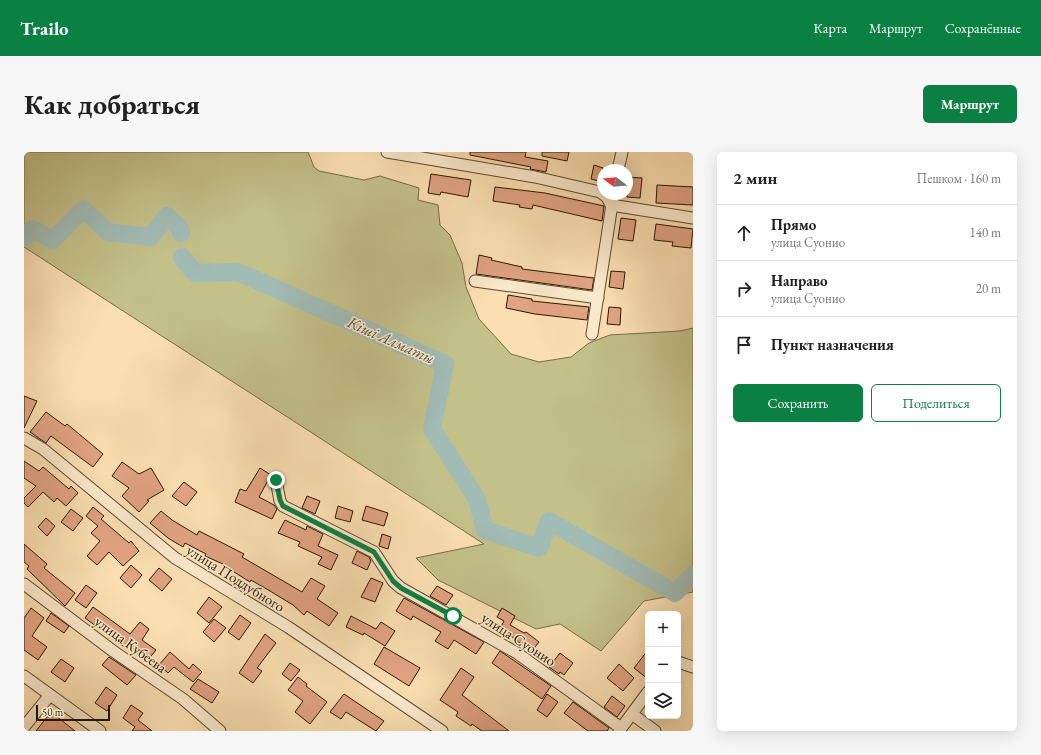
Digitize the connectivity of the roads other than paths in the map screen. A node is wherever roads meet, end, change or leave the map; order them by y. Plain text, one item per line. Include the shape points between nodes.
1 (387, 152) edge
2 (622, 152) edge
3 (619, 164) edge
4 (612, 200) edge
5 (611, 206) junction
6 (693, 218) edge
7 (475, 281) dead end
8 (598, 298) junction
9 (592, 334) dead end
10 (24, 438) edge
11 (276, 480) dead end
12 (24, 584) edge
13 (681, 663) edge
14 (693, 666) edge
15 (24, 676) edge
16 (50, 695) junction
17 (645, 696) edge
18 (632, 714) junction
19 (24, 727) edge
20 (620, 729) edge
21 (100, 731) edge
22 (220, 731) edge
23 (442, 731) edge
24 (655, 731) edge

1 - 5 street via 536,177 600,192 607,197
2 - 3 street
4 - 5 street
5 - 6 street
5 - 8 street
7 - 8 street
8 - 9 street
10 - 23 street, улица Поддубного via 43,449 175,558 288,627
11 - 20 street, улица Суонио via 283,506 374,552 393,581 401,588 517,653
12 - 22 street, улица Кубеева via 113,651 183,699
13 - 14 street
15 - 16 street
16 - 19 street
16 - 21 street
17 - 18 street
18 - 20 street
18 - 24 street

